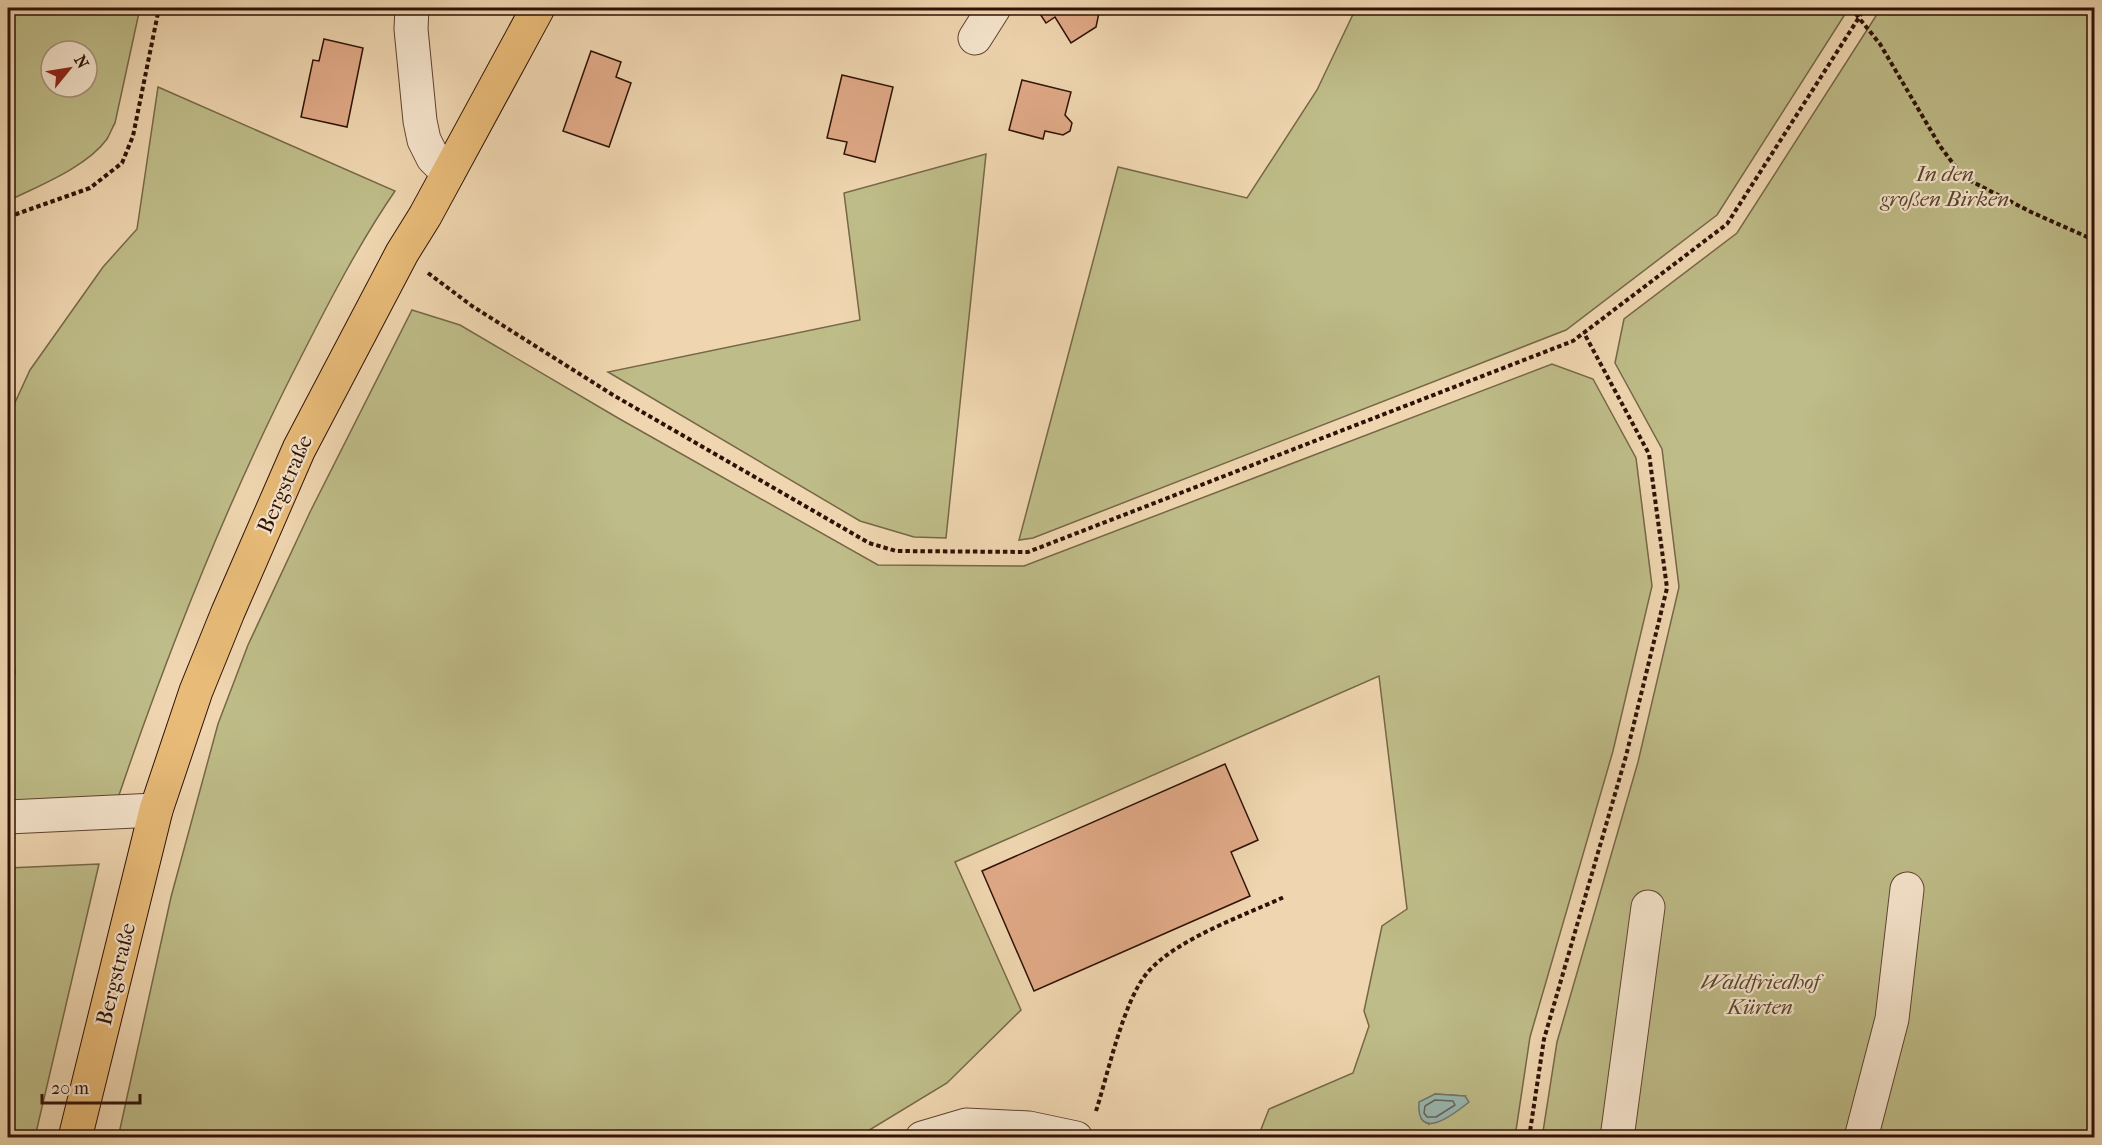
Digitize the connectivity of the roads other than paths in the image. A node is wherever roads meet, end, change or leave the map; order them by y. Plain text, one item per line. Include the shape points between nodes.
1 (412, 8) edge
2 (538, 8) edge
3 (994, 8) edge
4 (975, 38) dead end
5 (448, 173) junction
6 (156, 810) junction
7 (8, 817) edge
8 (1907, 890) dead end
9 (1648, 907) dead end
10 (1086, 1126) edge
11 (75, 1137) edge
12 (922, 1137) edge
13 (1617, 1137) edge
14 (1861, 1137) edge

1 - 5 street via 424,140 433,158
2 - 5 main road, Bergstraße
3 - 4 street
5 - 6 main road, Bergstraße via 299,449 196,691
6 - 7 street
6 - 11 main road, Bergstraße
8 - 14 street via 1892,1019
9 - 13 street
10 - 12 street via 966,1125

